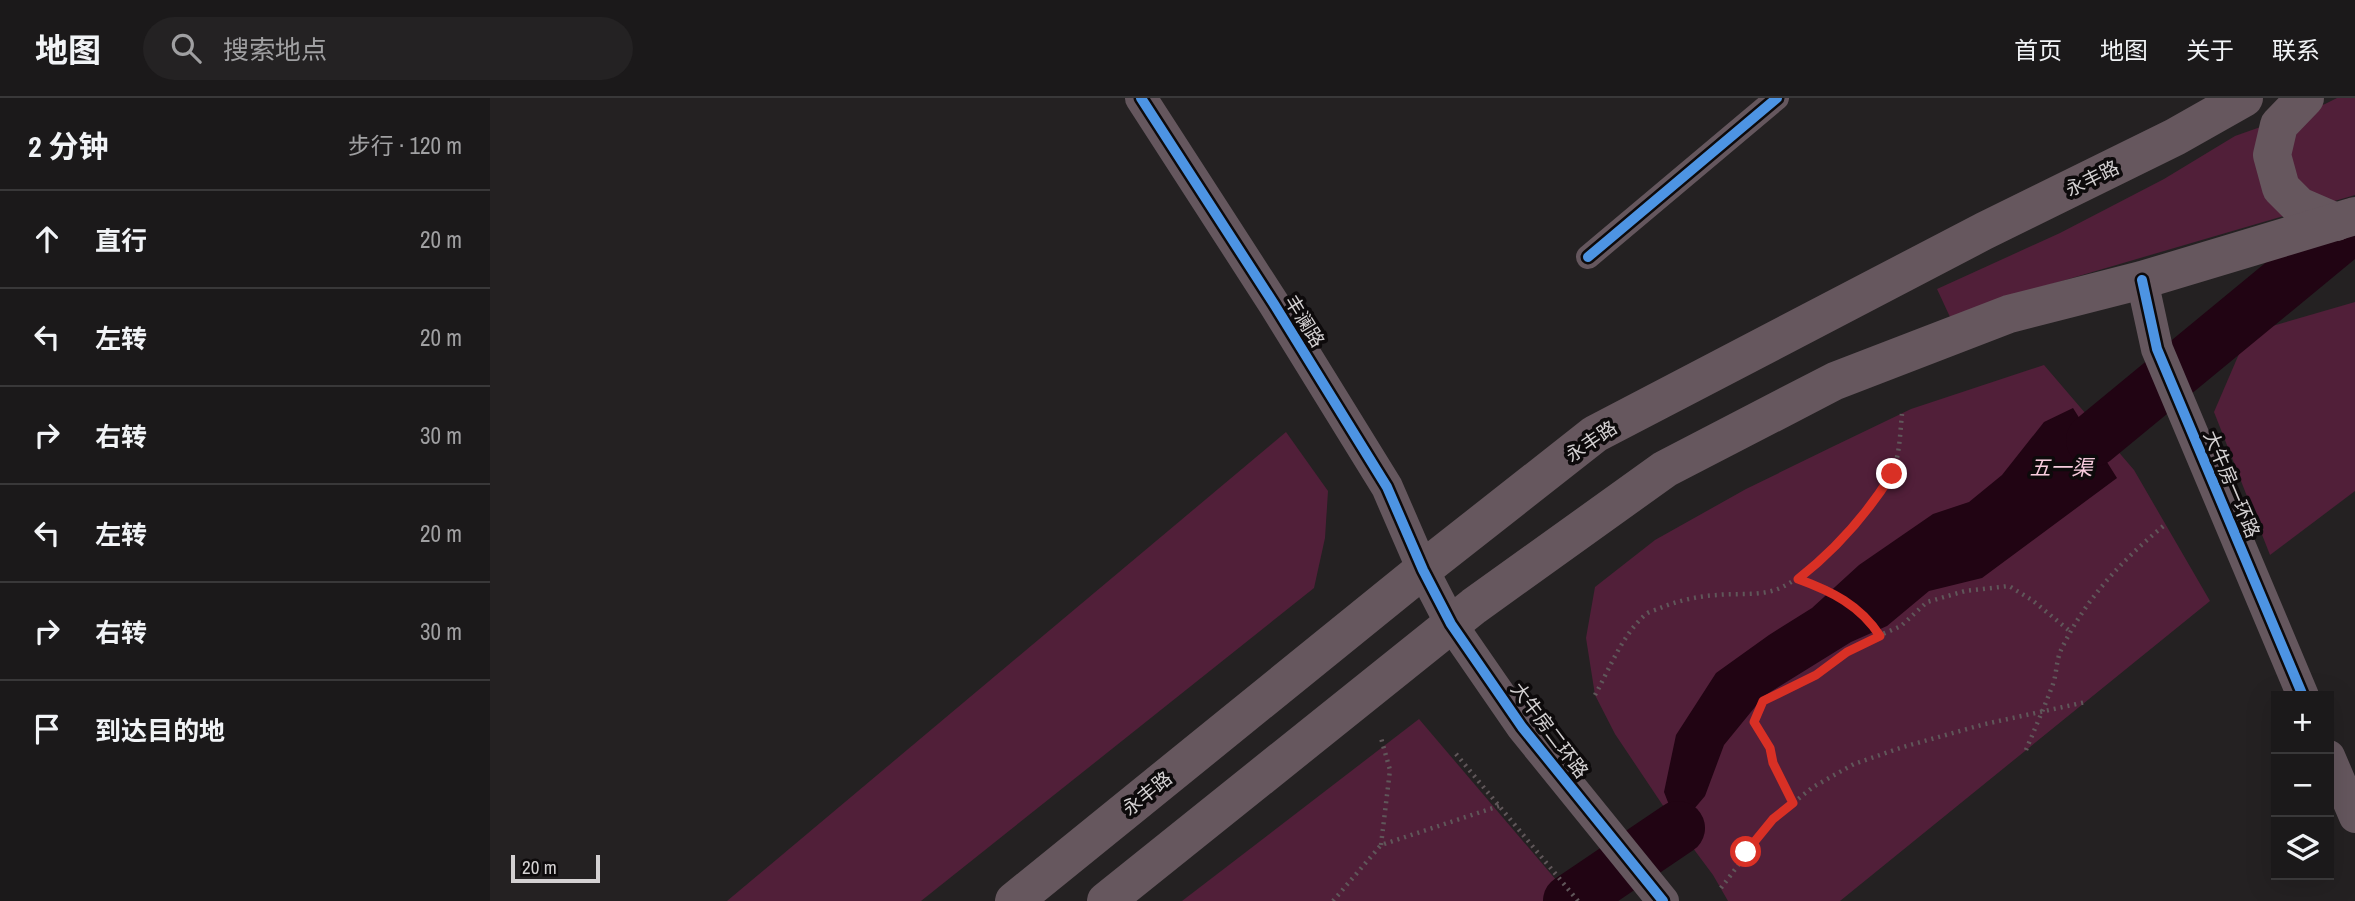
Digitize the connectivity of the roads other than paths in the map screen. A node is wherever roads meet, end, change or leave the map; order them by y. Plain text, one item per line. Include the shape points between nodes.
1 (1141, 98) edge
2 (1777, 98) edge
3 (2244, 98) edge
4 (2305, 98) edge
5 (2345, 219) edge
6 (1588, 257) dead end
7 (2142, 280) junction
8 (1423, 570) junction
9 (1451, 624) junction
10 (2301, 691) edge
11 (2334, 768) edge
12 (2355, 817) edge
13 (1014, 901) edge
14 (1106, 901) edge
15 (1663, 901) edge

1 - 8 street, 丰澜路 via 1387,486
2 - 6 street
3 - 8 main road, 永丰路 via 1595,435
4 - 5 main road via 2279,125 2272,155 2281,188 2299,206
5 - 7 main road
7 - 9 main road via 2009,314 1835,382 1665,469
7 - 10 street, 大牛房一环路 via 2157,349
8 - 9 street, 大牛房二环路
8 - 13 main road, 永丰路
9 - 14 main road
9 - 15 street, 大牛房二环路 via 1522,727
11 - 12 street

